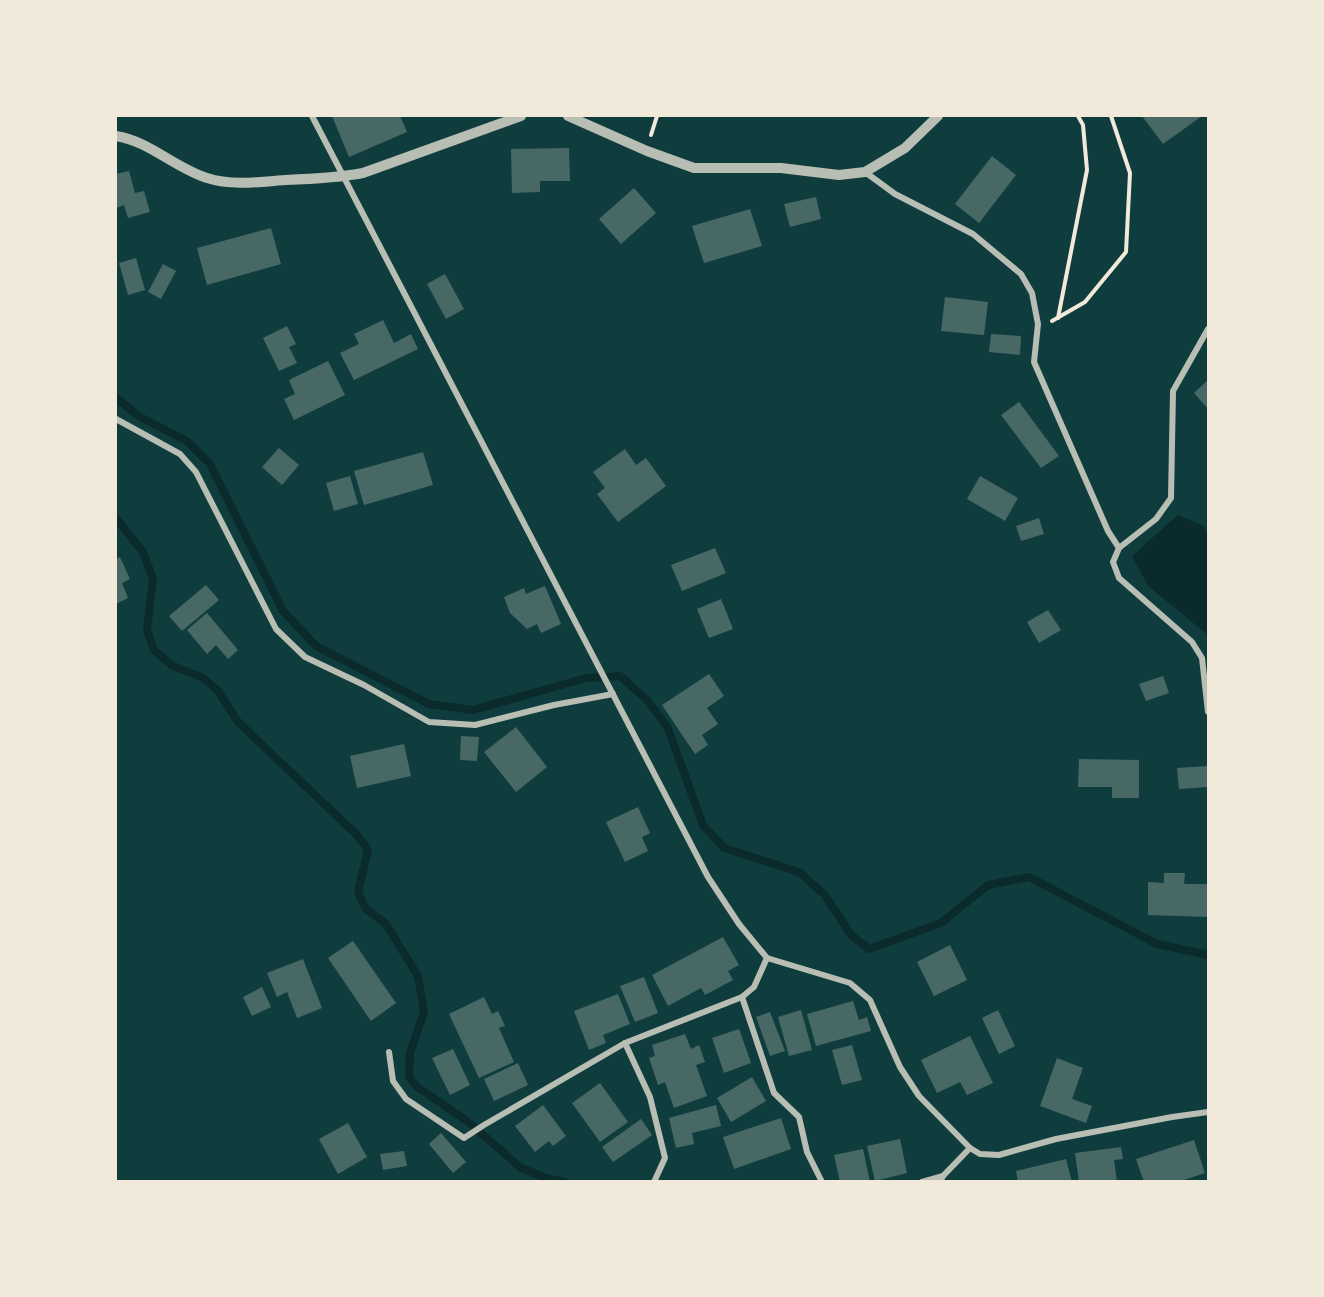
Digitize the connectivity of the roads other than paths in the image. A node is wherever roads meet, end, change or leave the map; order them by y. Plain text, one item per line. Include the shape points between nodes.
1 (312, 116) edge
2 (521, 116) edge
3 (568, 116) edge
4 (938, 116) edge
5 (116, 136) edge
6 (865, 172) junction
7 (343, 177) junction
8 (1209, 329) edge
9 (116, 419) edge
10 (1119, 548) junction
11 (613, 694) junction
12 (1209, 712) edge
13 (767, 958) junction
14 (742, 997) junction
15 (625, 1043) junction
16 (389, 1052) dead end
17 (1209, 1112) edge
18 (970, 1148) junction
19 (942, 1179) edge
20 (654, 1182) edge
21 (822, 1182) edge
22 (922, 1182) edge

1 - 7 street
2 - 7 street
3 - 6 street via 694,168 781,168 838,175
4 - 6 street via 905,148
5 - 7 street via 146,146 208,178 239,183
6 - 10 street via 895,194 973,234 1021,274 1032,293 1038,324 1034,362
7 - 11 street
8 - 10 street via 1173,391 1172,498 1156,519
9 - 11 street via 180,454 196,472 276,629 305,657 429,722 475,725
10 - 12 street via 1113,562 1119,578 1192,642 1202,658
11 - 13 street via 708,877
13 - 14 street via 754,987
13 - 18 street via 850,983 870,1000 900,1067 919,1096
14 - 15 street
14 - 21 street via 774,1093 799,1117 807,1152
15 - 16 street via 464,1138 406,1099 393,1081
15 - 20 street via 650,1097 665,1158
17 - 18 street via 1056,1139 999,1155 980,1154
18 - 19 street
19 - 22 street

